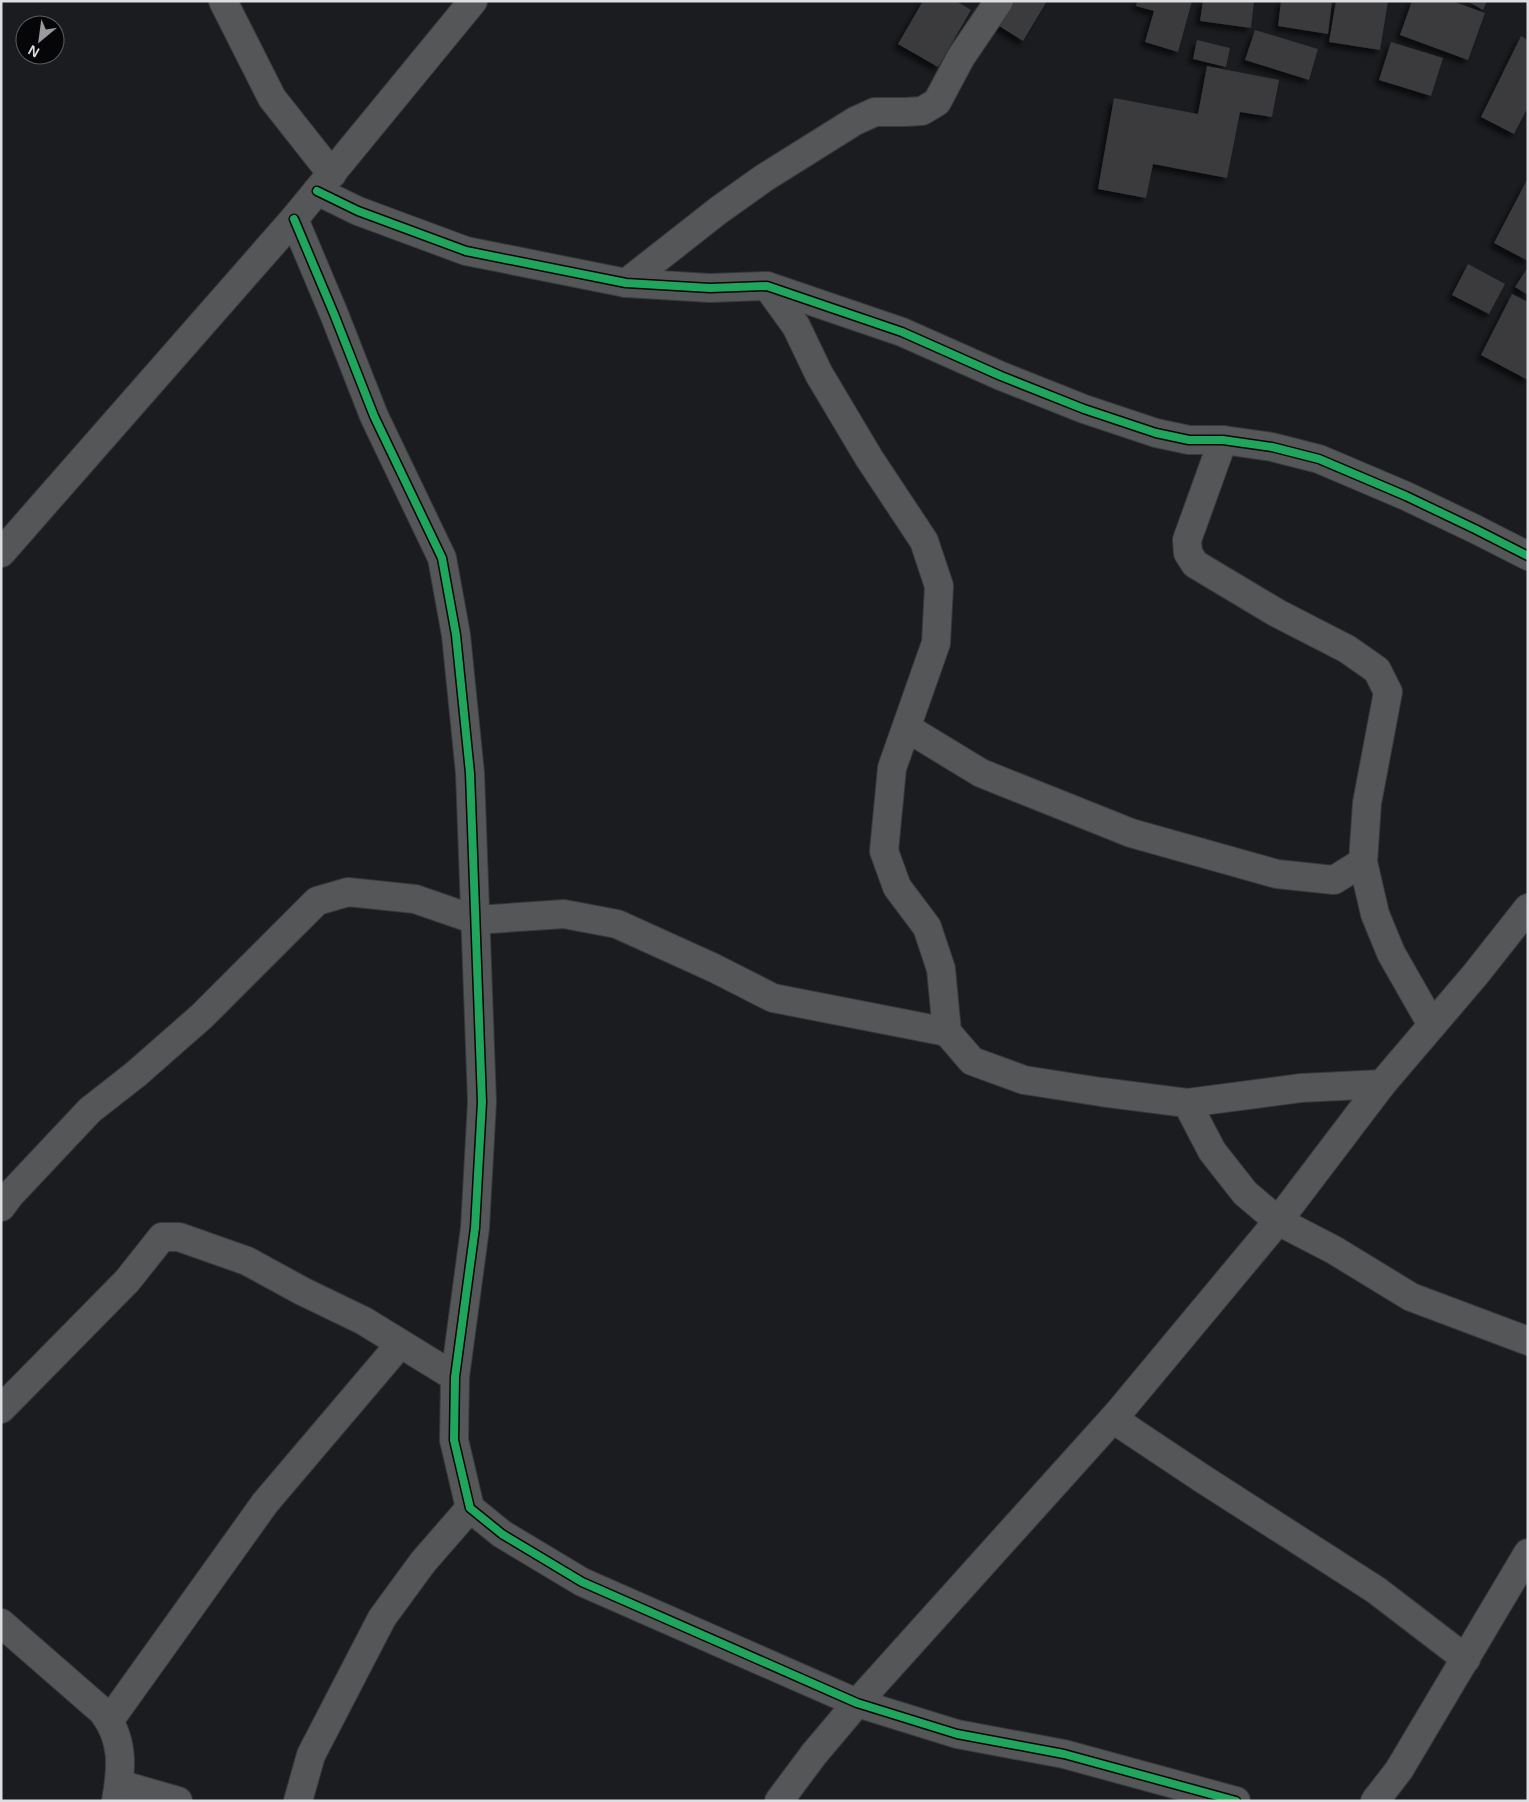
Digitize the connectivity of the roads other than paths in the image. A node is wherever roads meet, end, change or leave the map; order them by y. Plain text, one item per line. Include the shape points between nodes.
1 (223, 1) edge
2 (474, 1) edge
3 (999, 1) edge
4 (324, 183) junction
5 (294, 219) junction
6 (626, 283) junction
7 (767, 286) junction
8 (1223, 440) junction
9 (1, 553) edge
10 (1528, 556) edge
11 (907, 728) junction
12 (1363, 862) junction
13 (1528, 908) edge
14 (476, 920) junction
15 (1432, 1025) junction
16 (947, 1032) junction
17 (1382, 1084) junction
18 (1187, 1103) junction
19 (1, 1207) edge
20 (1278, 1221) junction
21 (1528, 1341) edge
22 (400, 1344) junction
23 (455, 1377) junction
24 (1, 1409) edge
25 (1113, 1419) junction
26 (470, 1508) junction
27 (1528, 1552) edge
28 (1, 1624) edge
29 (1466, 1659) junction
30 (857, 1703) junction
31 (109, 1721) junction
32 (118, 1792) edge
33 (178, 1801) edge
34 (298, 1801) edge
35 (779, 1801) edge
36 (1236, 1801) edge
37 (1375, 1801) edge

1 - 4 street via 272,98
2 - 4 street
3 - 6 street via 961,57 937,102 922,111 875,112 855,121 764,178
4 - 5 street
4 - 6 street via 358,211 466,250
5 - 9 street
5 - 14 street via 374,416 442,558 456,635 470,773
6 - 7 street via 710,288
7 - 8 street via 902,332 1084,409 1189,440
7 - 11 street via 796,326 869,458 924,541 939,586 936,643
8 - 10 street via 1272,447 1319,459 1424,504
8 - 12 street via 1186,540 1194,564 1277,613 1347,649 1377,670 1388,692 1367,803
11 - 12 street via 981,774 1131,833 1277,874 1334,880
11 - 16 street via 892,768 884,851 897,887 927,927 941,969
12 - 15 street via 1375,914 1391,953
13 - 15 street
14 - 16 street via 564,914 618,924 773,998
14 - 19 street via 416,899 348,892 317,901 202,1016 90,1110
14 - 23 street via 482,1102 475,1228
15 - 17 street
16 - 18 street via 972,1061 1024,1080
17 - 18 street via 1301,1088
17 - 20 street
18 - 20 street via 1212,1151 1245,1192
20 - 21 street via 1334,1250 1411,1297
20 - 25 street
22 - 23 street
22 - 24 street via 247,1261 179,1237 162,1237 128,1281
22 - 31 street via 265,1503
23 - 26 street via 454,1440
25 - 29 street via 1376,1590
25 - 30 street
26 - 30 street via 502,1534 582,1582
26 - 34 street via 423,1562 382,1618 311,1755
27 - 29 street
28 - 31 street via 103,1712
29 - 37 street via 1399,1770
30 - 35 street
30 - 36 street via 957,1734 1064,1754
31 - 32 street via 119,1745
32 - 33 street

